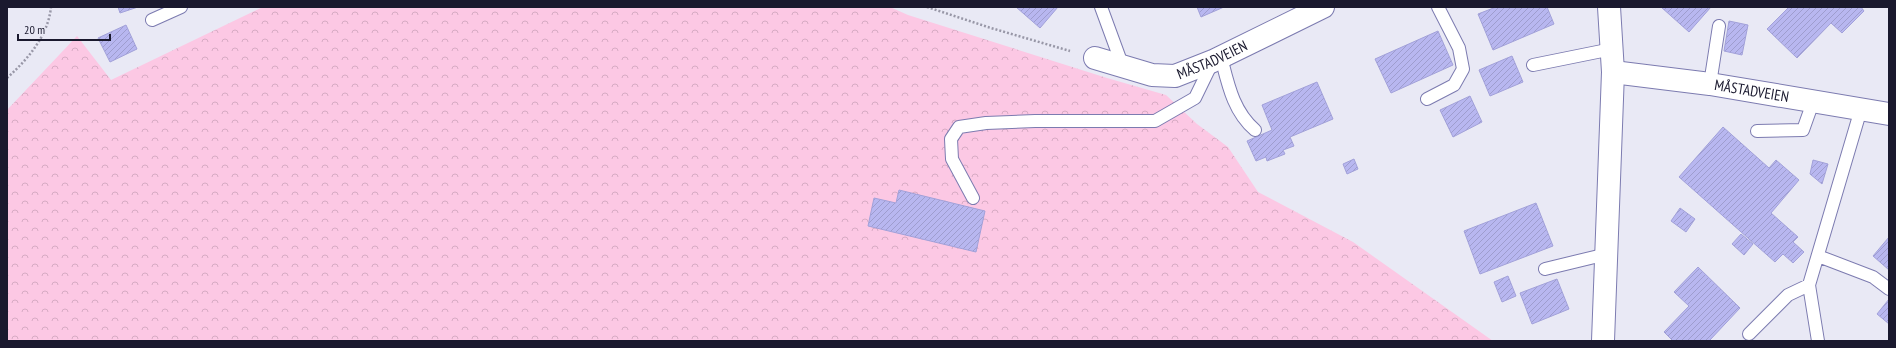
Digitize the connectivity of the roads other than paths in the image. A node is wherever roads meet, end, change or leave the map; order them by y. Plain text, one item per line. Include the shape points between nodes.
1 (181, 7) edge
2 (1101, 7) edge
3 (1323, 7) edge
4 (1438, 7) edge
5 (1609, 7) edge
6 (1297, 13) edge
7 (152, 20) dead end
8 (1719, 26) dead end
9 (1612, 49) junction
10 (1095, 58) road end
11 (1217, 59) junction
12 (1533, 65) dead end
13 (1123, 67) junction
14 (1613, 72) junction
15 (1710, 84) junction
16 (1427, 98) dead end
17 (1812, 102) junction
18 (1861, 109) junction
19 (1889, 114) edge
20 (1255, 130) dead end
21 (1757, 131) dead end
22 (972, 198) dead end
23 (1607, 254) junction
24 (1818, 256) junction
25 (1545, 269) dead end
26 (1809, 285) junction
27 (1889, 289) edge
28 (1749, 334) dead end
29 (1603, 341) edge
30 (1818, 341) edge

1 - 7 lane
2 - 13 lane
3 - 6 street, MÅSTADVEIEN
4 - 16 lane via 1459,48 1463,69 1454,85
5 - 9 street
6 - 11 street, MÅSTADVEIEN
8 - 15 lane
9 - 12 lane
9 - 14 street
10 - 13 street, MÅSTADVEIEN
11 - 13 street, MÅSTADVEIEN via 1175,76
11 - 20 lane via 1232,99
11 - 22 lane via 1195,98 1155,121 986,123 959,127 951,139 952,159
14 - 15 street, MÅSTADVEIEN
14 - 23 street
15 - 17 street, MÅSTADVEIEN
17 - 18 street, MÅSTADVEIEN
17 - 21 lane via 1803,130
18 - 19 street, MÅSTADVEIEN
18 - 24 lane
23 - 25 lane
23 - 29 street
24 - 26 lane
24 - 27 lane via 1873,277
26 - 28 lane via 1788,295
26 - 30 lane

